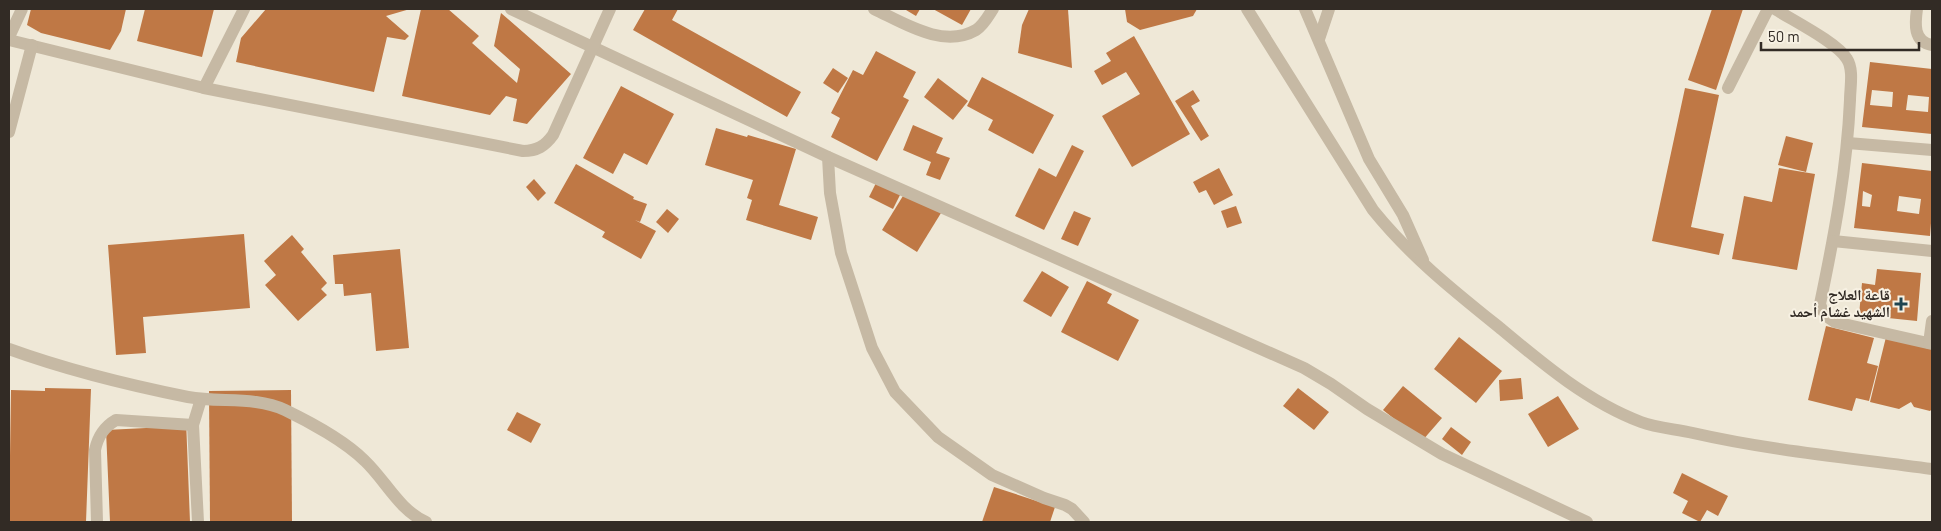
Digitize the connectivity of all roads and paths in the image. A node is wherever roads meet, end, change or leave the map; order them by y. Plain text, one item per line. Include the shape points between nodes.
1 (22, 9) edge
2 (244, 9) edge
3 (511, 9) edge
4 (610, 9) edge
5 (874, 9) edge
6 (993, 9) edge
7 (1247, 9) edge
8 (1305, 9) edge
9 (1329, 9) edge
10 (1768, 9) edge
11 (1775, 9) edge
12 (1917, 9) edge
13 (9, 38) edge
14 (1319, 39) junction
15 (32, 45) junction
16 (1932, 45) edge
17 (594, 46) junction
18 (204, 88) junction
19 (1728, 88) dead end
20 (9, 132) edge
21 (1848, 142) junction
22 (1932, 150) edge
23 (828, 157) junction
24 (1832, 241) junction
25 (1932, 252) edge
26 (1426, 267) junction
27 (1932, 321) edge
28 (1931, 344) edge
29 (9, 349) edge
30 (201, 398) junction
31 (193, 425) junction
32 (1932, 468) edge
33 (97, 522) edge
34 (198, 522) edge
35 (426, 522) edge
36 (1084, 522) edge
37 (1587, 522) edge

1 - 13 street
2 - 18 street
3 - 17 street
4 - 17 street
5 - 6 street via 926,33 959,37 978,29
7 - 26 street via 1373,210 1396,239
8 - 14 street
9 - 14 street
10 - 19 street
11 - 21 street via 1837,48 1847,59 1851,79
12 - 16 street via 1915,30 1922,41
13 - 15 street
14 - 26 street via 1369,159 1403,215
15 - 18 street
15 - 20 street
17 - 18 street via 553,135 548,143 532,151
17 - 23 street
21 - 22 street
21 - 24 street
23 - 36 street via 830,193 841,253 872,348 895,392 938,436 992,475 1065,505
23 - 37 street via 1304,368 1442,454
24 - 25 street
24 - 28 street via 1820,304 1829,318
26 - 32 street via 1535,357 1586,393 1643,422 1748,444
27 - 28 street
29 - 30 street via 131,384
30 - 31 street
30 - 35 street via 268,403 305,422 365,461 414,517
31 - 33 street via 116,420 107,426 95,450
31 - 34 street

